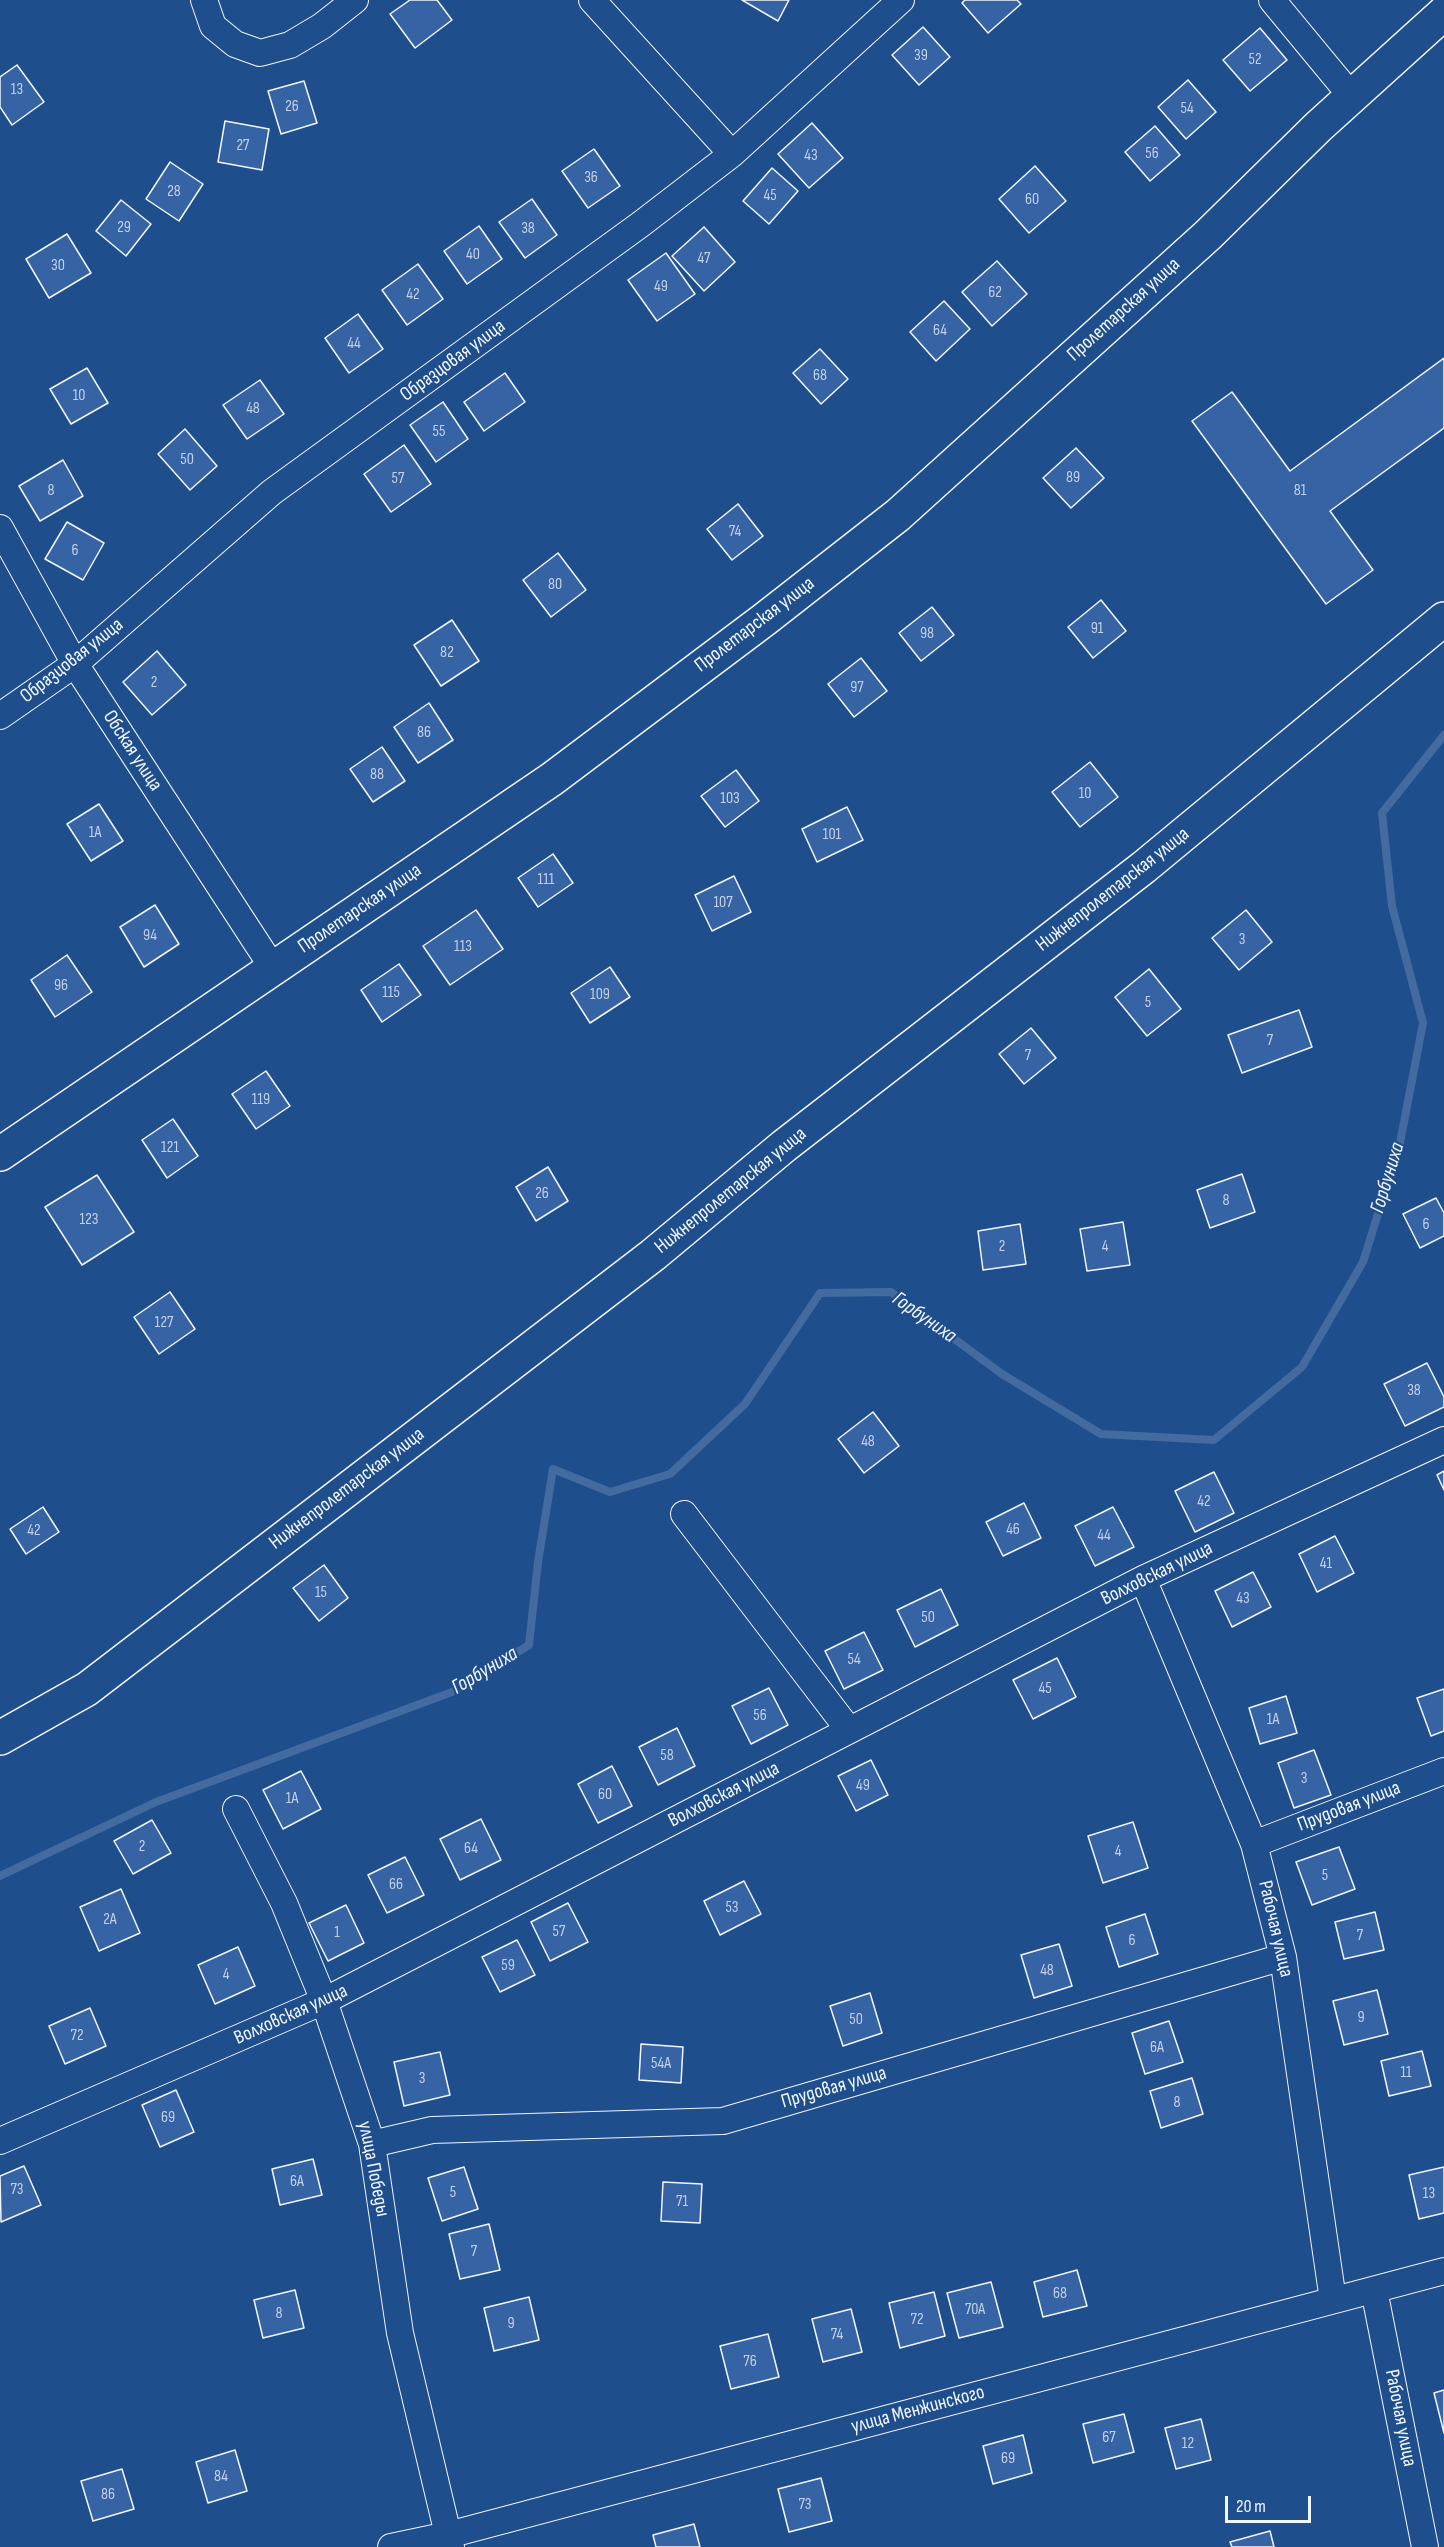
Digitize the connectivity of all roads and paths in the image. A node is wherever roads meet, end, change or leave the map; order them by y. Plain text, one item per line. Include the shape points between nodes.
1 (204, 0) edge
2 (355, 0) edge
3 (592, 0) edge
4 (901, 0) edge
5 (1272, 0) edge
6 (1444, 13) edge
7 (1353, 98) junction
8 (732, 154) junction
9 (0, 528) edge
10 (1444, 618) edge
11 (75, 664) junction
12 (0, 716) edge
13 (273, 968) junction
14 (0, 1154) edge
15 (1444, 1440) edge
16 (684, 1514) dead end
17 (1143, 1579) junction
18 (849, 1730) junction
19 (0, 1738) edge
20 (1444, 1771) edge
21 (236, 1809) dead end
22 (1254, 1844) junction
23 (1283, 1957) junction
24 (324, 2001) junction
25 (0, 2141) edge
26 (372, 2144) junction
27 (1444, 2271) edge
28 (1374, 2290) junction
29 (1333, 2300) junction
30 (450, 2541) edge
31 (391, 2547) edge
32 (1425, 2547) edge

1 - 2 street via 213,26 235,44 260,53 291,45
3 - 8 street
4 - 8 street, Образцовая улица
5 - 7 street
6 - 7 main road, Пролетарская улица
7 - 13 main road, Пролетарская улица via 1208,235 898,515 552,779
8 - 11 street, Образцовая улица via 272,492
9 - 11 street, Обская улица
10 - 19 main road, Нижнепролетарская улица via 1144,867 784,1146 653,1255 87,1689
11 - 12 street, Образцовая улица
11 - 13 street, Обская улица
13 - 14 main road, Пролетарская улица
15 - 17 street, Волховская улица
16 - 18 street
17 - 18 street, Волховская улица
17 - 22 street, Рабочая улица
18 - 24 street, Волховская улица
20 - 22 street, Прудовая улица
21 - 24 street, улица Победы via 284,1903
22 - 23 street, Рабочая улица
23 - 26 street, Прудовая улица via 723,2121 432,2130
23 - 29 street, Рабочая улица
24 - 25 street, Волховская улица
24 - 26 street, улица Победы
26 - 30 street, улица Победы via 400,2333
27 - 28 street, улица Менжинского
28 - 29 street, улица Менжинского
28 - 32 street, Рабочая улица
29 - 30 street, улица Менжинского
30 - 31 street, улица Менжинского

